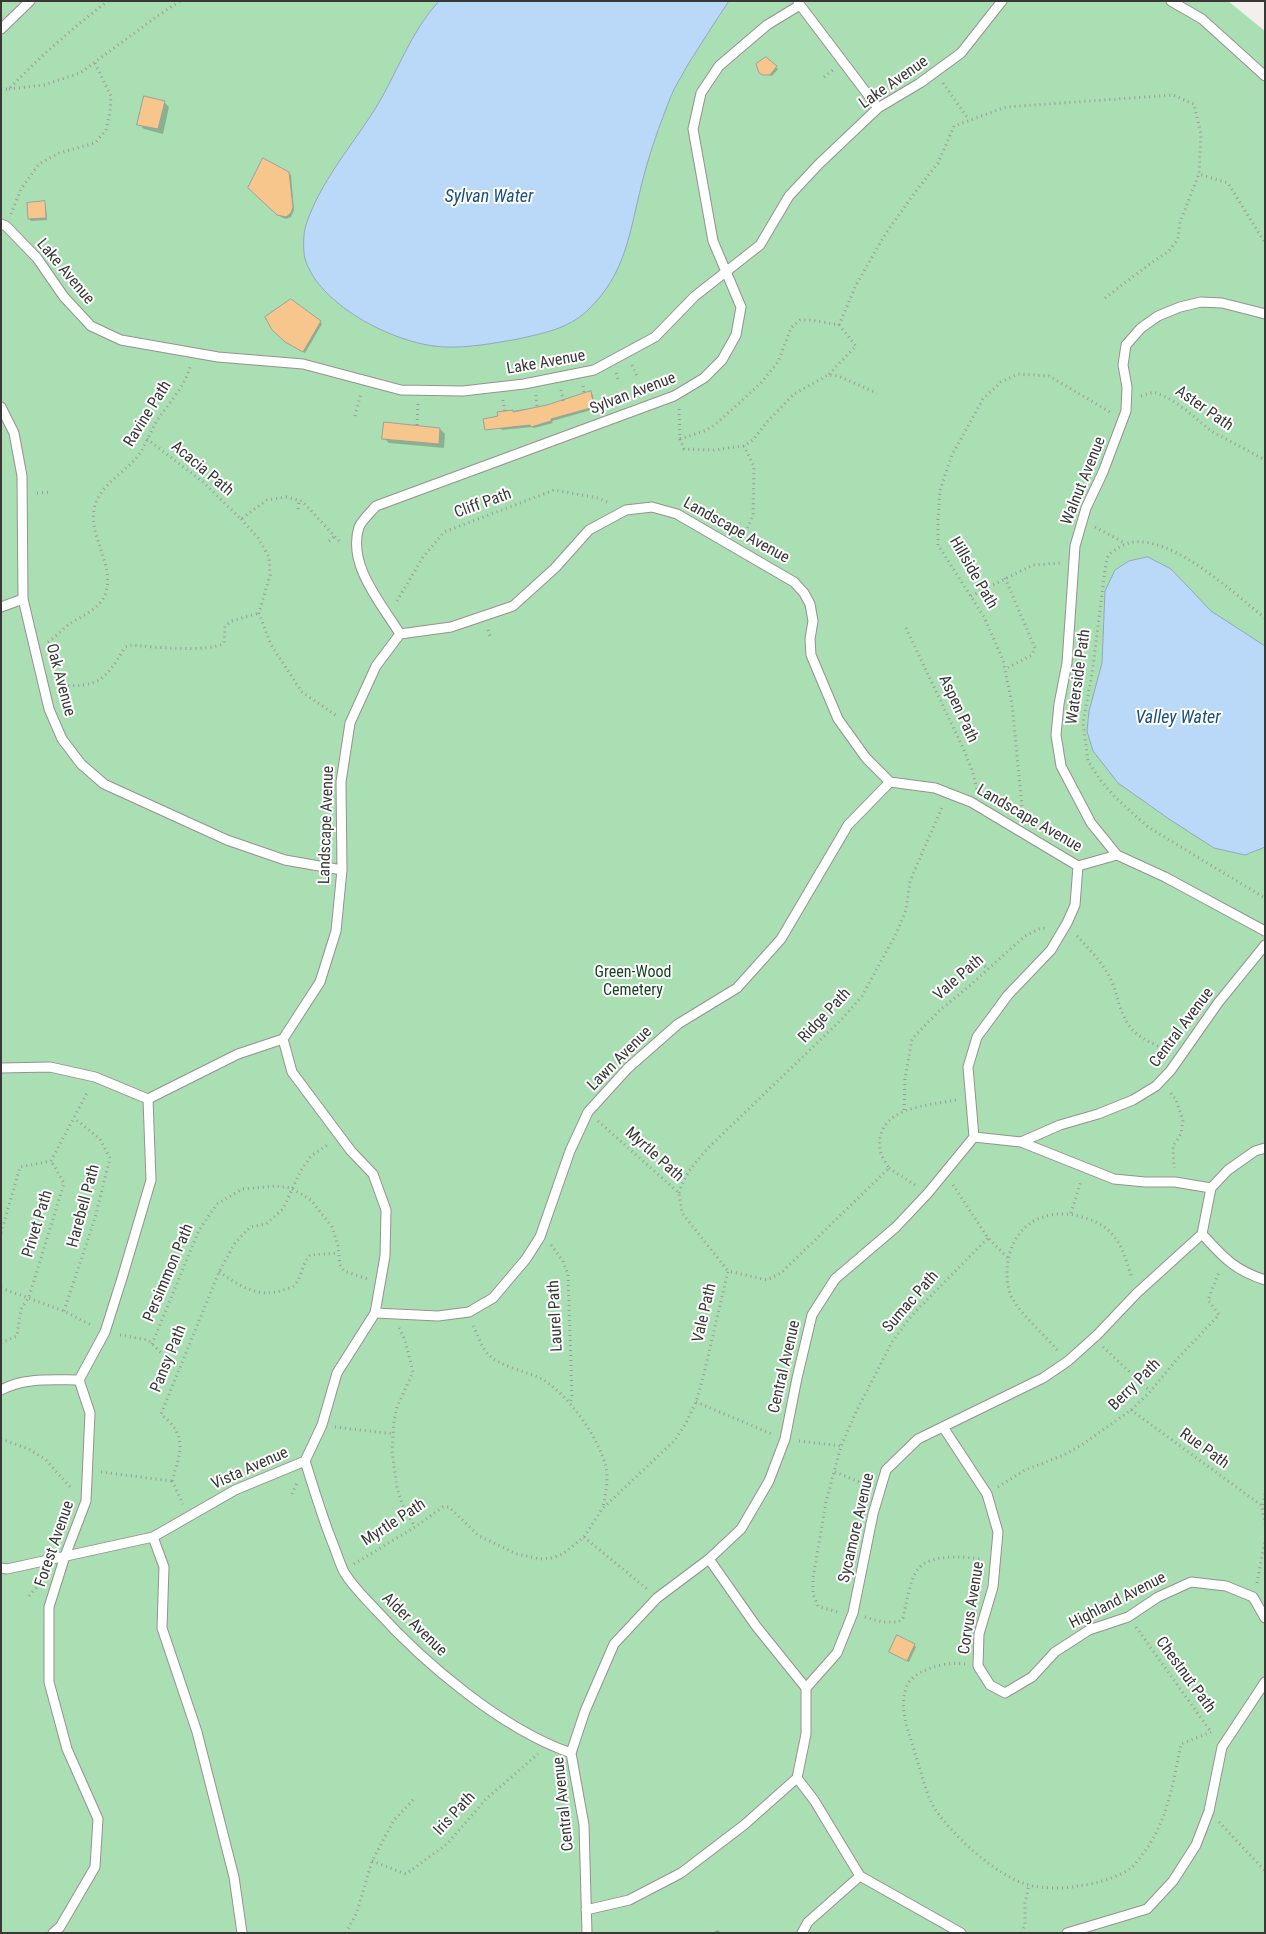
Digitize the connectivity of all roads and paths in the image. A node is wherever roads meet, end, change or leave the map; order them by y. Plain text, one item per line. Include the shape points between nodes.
1 (30, 1) edge
2 (108, 1) edge
3 (180, 1) edge
4 (1002, 1) edge
5 (1171, 1) edge
6 (799, 3) edge
7 (1, 29) edge
8 (95, 63) junction
9 (935, 72) junction
10 (1265, 76) edge
11 (1, 89) edge
12 (9, 89) junction
13 (878, 108) junction
14 (969, 120) junction
15 (1199, 174) junction
16 (3, 225) edge
17 (1265, 243) edge
18 (726, 272) junction
19 (1105, 298) dead end
20 (1265, 314) edge
21 (839, 325) junction
22 (194, 352) junction
23 (828, 375) junction
24 (364, 380) junction
25 (420, 390) junction
26 (877, 393) dead end
27 (679, 394) junction
28 (1126, 401) junction
29 (1, 407) edge
30 (355, 416) dead end
31 (1123, 420) junction
32 (417, 425) dead end
33 (147, 439) junction
34 (680, 439) junction
35 (744, 446) junction
36 (1265, 460) edge
37 (300, 500) junction
38 (298, 509) dead end
39 (626, 510) junction
40 (241, 519) junction
41 (1082, 521) junction
42 (335, 536) junction
43 (329, 541) dead end
44 (1125, 543) junction
45 (355, 548) junction
46 (738, 549) junction
47 (1073, 562) junction
48 (1005, 578) junction
49 (971, 596) junction
50 (23, 599) junction
51 (1, 607) edge
52 (259, 613) junction
53 (389, 615) junction
54 (1265, 618) edge
55 (906, 628) dead end
56 (400, 634) junction
57 (36, 650) junction
58 (1005, 669) junction
59 (44, 684) junction
60 (349, 725) junction
61 (890, 782) junction
62 (948, 793) junction
63 (976, 804) junction
64 (1024, 835) junction
65 (1117, 855) junction
66 (1078, 866) junction
67 (342, 870) junction
68 (1265, 898) edge
69 (1063, 931) junction
70 (1265, 931) edge
71 (1265, 945) edge
72 (981, 963) dead end
73 (988, 969) junction
74 (283, 1039) junction
75 (1179, 1059) junction
76 (1, 1068) edge
77 (95, 1076) junction
78 (1162, 1080) junction
79 (148, 1098) junction
80 (971, 1098) junction
81 (904, 1110) junction
82 (588, 1112) junction
83 (74, 1118) junction
84 (340, 1136) junction
85 (974, 1137) junction
86 (1021, 1142) junction
87 (1265, 1148) edge
88 (51, 1161) junction
89 (889, 1168) junction
90 (1085, 1168) junction
91 (944, 1172) junction
92 (1174, 1182) junction
93 (291, 1188) junction
94 (1211, 1188) junction
95 (678, 1193) junction
96 (928, 1193) junction
97 (1071, 1213) junction
98 (1, 1233) edge
99 (1202, 1234) junction
100 (540, 1237) junction
101 (988, 1238) junction
102 (338, 1253) junction
103 (1008, 1258) junction
104 (728, 1271) junction
105 (219, 1272) junction
106 (1219, 1272) dead end
107 (363, 1277) dead end
108 (1265, 1280) edge
109 (1, 1288) edge
110 (1137, 1293) junction
111 (29, 1297) junction
112 (64, 1311) junction
113 (375, 1313) junction
114 (473, 1327) dead end
115 (400, 1331) dead end
116 (105, 1332) junction
117 (1094, 1338) junction
118 (1, 1343) edge
119 (152, 1344) junction
120 (1068, 1361) junction
121 (178, 1370) junction
122 (79, 1380) junction
123 (1, 1390) edge
124 (1150, 1391) junction
125 (696, 1402) junction
126 (570, 1404) junction
127 (1131, 1410) junction
128 (943, 1426) junction
129 (334, 1427) dead end
130 (394, 1434) junction
131 (1, 1439) edge
132 (785, 1439) junction
133 (841, 1446) junction
134 (305, 1461) junction
135 (88, 1470) junction
136 (835, 1472) junction
137 (172, 1481) junction
138 (879, 1490) junction
139 (987, 1494) junction
140 (1265, 1494) edge
141 (86, 1501) junction
142 (1263, 1508) edge
143 (602, 1509) junction
144 (189, 1516) junction
145 (1265, 1524) edge
146 (414, 1527) junction
147 (153, 1537) junction
148 (584, 1537) junction
149 (1265, 1540) edge
150 (65, 1556) junction
151 (709, 1559) junction
152 (995, 1560) junction
153 (1, 1568) edge
154 (343, 1570) junction
155 (1253, 1597) junction
156 (657, 1598) junction
157 (853, 1613) junction
158 (1128, 1617) junction
159 (1265, 1618) edge
160 (978, 1666) junction
161 (1265, 1682) edge
162 (990, 1685) joint
163 (806, 1688) junction
164 (1211, 1732) junction
165 (548, 1745) junction
166 (1222, 1747) junction
167 (571, 1753) junction
168 (797, 1778) junction
169 (415, 1798) dead end
170 (1209, 1811) junction
171 (372, 1861) junction
172 (1265, 1871) edge
173 (860, 1876) junction
174 (1029, 1885) junction
175 (586, 1910) junction
176 (53, 1933) edge
177 (242, 1933) edge
178 (346, 1933) edge
179 (587, 1933) edge
180 (802, 1933) edge
181 (961, 1933) edge
182 (1022, 1933) edge
183 (1067, 1933) edge

1 - 7 lane
2 - 12 path via 33,63
3 - 8 path
4 - 9 lane, Lake Avenue via 960,53
5 - 10 lane via 1202,20
6 - 13 lane
6 - 18 lane, Sylvan Avenue via 767,25 719,66 701,93 692,129 712,241
8 - 12 path via 80,73 44,86
8 - 16 path via 111,96 106,130 95,143 59,153 39,164 21,189
9 - 13 lane, Lake Avenue
9 - 14 path
11 - 12 path
13 - 18 lane, Lake Avenue via 789,196 760,245
14 - 15 path via 1006,107 1173,95 1194,104 1201,134
14 - 21 path via 954,126 938,164 886,232
15 - 17 path via 1228,183
15 - 19 path via 1180,222 1178,239 1169,251
16 - 22 lane, Lake Avenue via 37,258 64,297 92,326 121,340
18 - 25 lane, Lake Avenue via 695,296 655,337 594,370 524,384 464,391
18 - 27 lane, Sylvan Avenue via 741,307 736,335 722,360 704,378
20 - 28 lane, Walnut Avenue via 1222,303 1200,302 1180,306 1158,316 1141,328 1126,345 1123,365
21 - 23 path via 856,346
21 - 34 path via 800,320 791,328 778,362 760,384 707,430
22 - 24 lane, Lake Avenue via 303,364
22 - 33 path, Ravine Path via 188,372
23 - 26 path via 838,376
23 - 35 path via 794,394
24 - 25 lane, Lake Avenue via 401,390
24 - 30 path
25 - 32 path
27 - 34 path
27 - 45 lane, Sylvan Avenue via 376,506 360,526
28 - 31 lane, Walnut Avenue
28 - 36 path, Aster Path via 1154,392 1170,399 1211,431
29 - 50 lane, Oak Avenue via 14,433 22,476
31 - 41 lane, Walnut Avenue
31 - 49 path, Hillside Path via 1049,376 1018,374 1001,382 983,399 952,455 940,490 938,519 938,545
33 - 40 path, Acacia Path via 203,482
33 - 57 path, Ravine Path via 138,456 105,487 96,503 94,525 107,584 103,598
34 - 35 path via 684,449
35 - 46 path via 754,466 753,516
37 - 38 path
37 - 40 path, Acacia Path via 286,497 267,500
37 - 42 path
39 - 46 lane, Landscape Avenue via 652,507 677,514
39 - 53 path, Cliff Path via 598,498 554,490 444,532 423,557
39 - 56 lane, Landscape Avenue via 589,530 555,568 513,606 451,627
40 - 52 path, Acacia Path via 269,557 270,574
41 - 44 path
41 - 47 lane, Walnut Avenue
42 - 43 path
42 - 45 path via 344,546
44 - 54 path via 1141,541 1167,547
44 - 68 path, Waterside Path via 1108,555 1105,570 1092,674 1082,723 1088,761 1116,798 1148,827
45 - 53 lane via 366,579
46 - 61 lane, Landscape Avenue via 794,582 804,593 813,621 811,655 838,719 866,758
47 - 48 path via 1033,565
47 - 65 lane, Walnut Avenue via 1067,663 1059,704 1057,743 1061,766 1092,823
48 - 49 path
48 - 58 path via 1035,648 1032,655
49 - 58 path, Hillside Path via 990,629
50 - 51 lane
50 - 57 lane, Oak Avenue
52 - 59 path via 225,626 224,643 218,647 132,645 125,647 105,677 93,684
52 - 60 path via 271,645 302,692
53 - 56 lane
55 - 63 path, Aspen Path via 973,773 977,788
56 - 60 lane, Landscape Avenue via 376,666
57 - 59 lane, Oak Avenue
58 - 64 path, Hillside Path via 1022,790
59 - 67 lane, Oak Avenue via 49,709 62,739 81,764 104,784 227,840 285,860
60 - 67 lane, Landscape Avenue via 341,782
61 - 62 lane, Landscape Avenue
61 - 82 lane, Lawn Avenue via 848,825 781,939 737,988 678,1024 628,1068
62 - 63 lane, Landscape Avenue
62 - 95 path, Ridge Path via 910,882 906,910 896,934 862,996 707,1149 691,1168
63 - 64 lane, Landscape Avenue
64 - 66 lane, Landscape Avenue
65 - 66 lane, Landscape Avenue
65 - 70 lane
66 - 69 lane via 1076,905
67 - 74 lane, Landscape Avenue via 336,931 320,982
69 - 73 path, Vale Path via 1041,928 1025,936
69 - 75 path via 1073,932 1101,963 1113,983 1126,1020 1136,1033 1144,1041
69 - 80 lane via 1051,950 1008,995 977,1037 968,1067
71 - 75 lane, Central Avenue via 1218,1003
72 - 73 path
73 - 81 path, Vale Path via 939,1010 912,1039 905,1078
74 - 79 lane via 238,1054
74 - 84 lane, Vista Avenue via 292,1072
75 - 78 lane, Central Avenue
76 - 77 lane via 50,1067
77 - 79 lane
77 - 83 path
78 - 86 lane, Central Avenue via 1133,1100
78 - 92 path via 1176,1100 1183,1120 1181,1134 1173,1146
79 - 116 lane via 151,1180
80 - 81 path
80 - 85 lane
81 - 89 path via 888,1121 881,1136 880,1152
82 - 95 path, Myrtle Path
82 - 100 lane, Lawn Avenue via 570,1151
83 - 88 path
83 - 112 path, Harebell Path via 100,1139 110,1158 95,1218
84 - 93 path, Pansy Path via 311,1156
84 - 113 lane, Vista Avenue via 373,1174 386,1210 385,1256
85 - 86 lane, Central Avenue
85 - 91 lane, Central Avenue
86 - 90 lane
87 - 94 lane via 1255,1151 1228,1170
88 - 98 path via 20,1167
88 - 111 path, Privet Path via 64,1183
89 - 96 path
89 - 104 path, Vale Path via 781,1273 768,1280
90 - 92 lane via 1114,1179
90 - 97 path
91 - 96 lane, Central Avenue
91 - 101 path
92 - 94 lane
93 - 102 path via 311,1200 323,1214 332,1227
93 - 105 path, Pansy Path via 283,1209 266,1224 250,1227 235,1244
93 - 119 path, Persimmon Path via 242,1188 217,1204 200,1230
94 - 99 lane
95 - 104 path, Myrtle Path via 682,1213
96 - 132 lane, Central Avenue via 896,1227 835,1278 812,1315
97 - 103 path via 1049,1214 1028,1224
97 - 110 path via 1096,1220 1117,1240
99 - 108 lane via 1227,1261 1249,1275
99 - 110 lane, Sycamore Avenue
100 - 113 lane, Lawn Avenue via 493,1298 469,1312 438,1316
100 - 126 path, Laurel Path via 547,1240 563,1261 568,1274
101 - 103 path
101 - 133 path, Sumac Path via 912,1315 892,1342
102 - 105 path via 310,1255 293,1286 277,1293 258,1294
102 - 107 path via 344,1271
103 - 120 path via 1007,1279 1011,1297
104 - 125 path, Vale Path
105 - 121 path, Pansy Path
106 - 124 path, Berry Path via 1208,1300 1219,1315
109 - 111 path
110 - 117 lane, Sycamore Avenue
111 - 112 path
111 - 118 path, Privet Path via 22,1310 17,1336
112 - 116 path
113 - 134 lane, Vista Avenue via 337,1373 322,1426
114 - 126 path via 490,1357 543,1380
115 - 130 path via 413,1372 397,1407
116 - 119 path via 148,1340
116 - 122 lane
117 - 120 lane, Sycamore Avenue
117 - 124 path
119 - 121 path
120 - 128 lane, Sycamore Avenue via 1043,1378
121 - 137 path, Pansy Path via 161,1414 172,1422 181,1441
122 - 123 lane via 44,1380
122 - 135 lane, Forest Avenue via 90,1413
124 - 127 path, Berry Path
125 - 132 path
125 - 143 path, Vale Path via 686,1425 674,1441
126 - 143 path via 601,1451 607,1487
127 - 139 path, Berry Path via 1083,1444 1025,1470
127 - 142 path, Rue Path
128 - 138 lane, Sycamore Avenue via 918,1438 898,1457 886,1470
128 - 139 lane, Corvus Avenue
129 - 130 path
130 - 146 path via 392,1451 397,1488
131 - 141 path via 29,1449 46,1460
132 - 133 path
132 - 151 lane, Central Avenue via 769,1480 742,1529
133 - 136 path, Sumac Path
134 - 144 lane, Vista Avenue via 235,1490
134 - 154 lane, Alder Avenue via 320,1512
135 - 137 path
135 - 141 lane, Forest Avenue
136 - 138 path
136 - 157 path, Sumac Path via 826,1502 813,1594 818,1606 840,1613
137 - 144 path
138 - 157 lane, Sycamore Avenue
139 - 152 lane, Corvus Avenue via 998,1532
140 - 142 path
141 - 150 lane, Forest Avenue
142 - 145 path
143 - 148 path, Myrtle Path
144 - 147 lane, Vista Avenue
146 - 148 path, Myrtle Path via 442,1507 449,1507 479,1536 517,1554 540,1559 563,1554
146 - 154 path, Myrtle Path
147 - 150 lane, Vista Avenue
147 - 177 lane via 164,1568 162,1628 197,1732 234,1877
148 - 156 path
149 - 155 path
150 - 153 lane, Vista Avenue
150 - 176 lane, Forest Avenue via 49,1606 49,1682 67,1749 98,1819 95,1867 60,1927
151 - 156 lane, Central Avenue
151 - 163 lane via 756,1626
152 - 157 path via 950,1558 924,1564 917,1570 903,1618 898,1622 882,1622
152 - 160 lane, Corvus Avenue via 993,1587 979,1634
154 - 165 lane, Alder Avenue via 398,1634 455,1683 506,1721
155 - 158 lane, Highland Avenue via 1226,1586 1191,1582 1158,1597
155 - 159 lane
156 - 167 lane, Central Avenue via 614,1644
157 - 163 lane, Sycamore Avenue via 837,1654
158 - 162 lane, Highland Avenue via 1089,1630 1055,1652 1032,1677 1005,1693
158 - 164 path, Chestnut Path
160 - 162 lane, Corvus Avenue
160 - 174 path via 960,1663 922,1671 906,1687 903,1715 933,1804 955,1834 983,1860
161 - 166 lane
163 - 168 lane via 806,1734
164 - 166 path, Chestnut Path
164 - 174 path via 1181,1744 1164,1818 1151,1844 1131,1868 1098,1883 1067,1888
165 - 167 lane, Alder Avenue
165 - 171 path, Iris Path via 486,1799 447,1844 406,1874
166 - 170 lane
167 - 175 lane, Central Avenue via 584,1825
168 - 173 lane
168 - 175 lane via 744,1825 681,1873 629,1900
169 - 171 path via 394,1820
170 - 172 path
170 - 183 lane via 1196,1845 1173,1881 1147,1909
171 - 178 path via 357,1912
173 - 180 lane via 808,1922
173 - 181 lane
174 - 182 path
175 - 179 lane, Central Avenue

